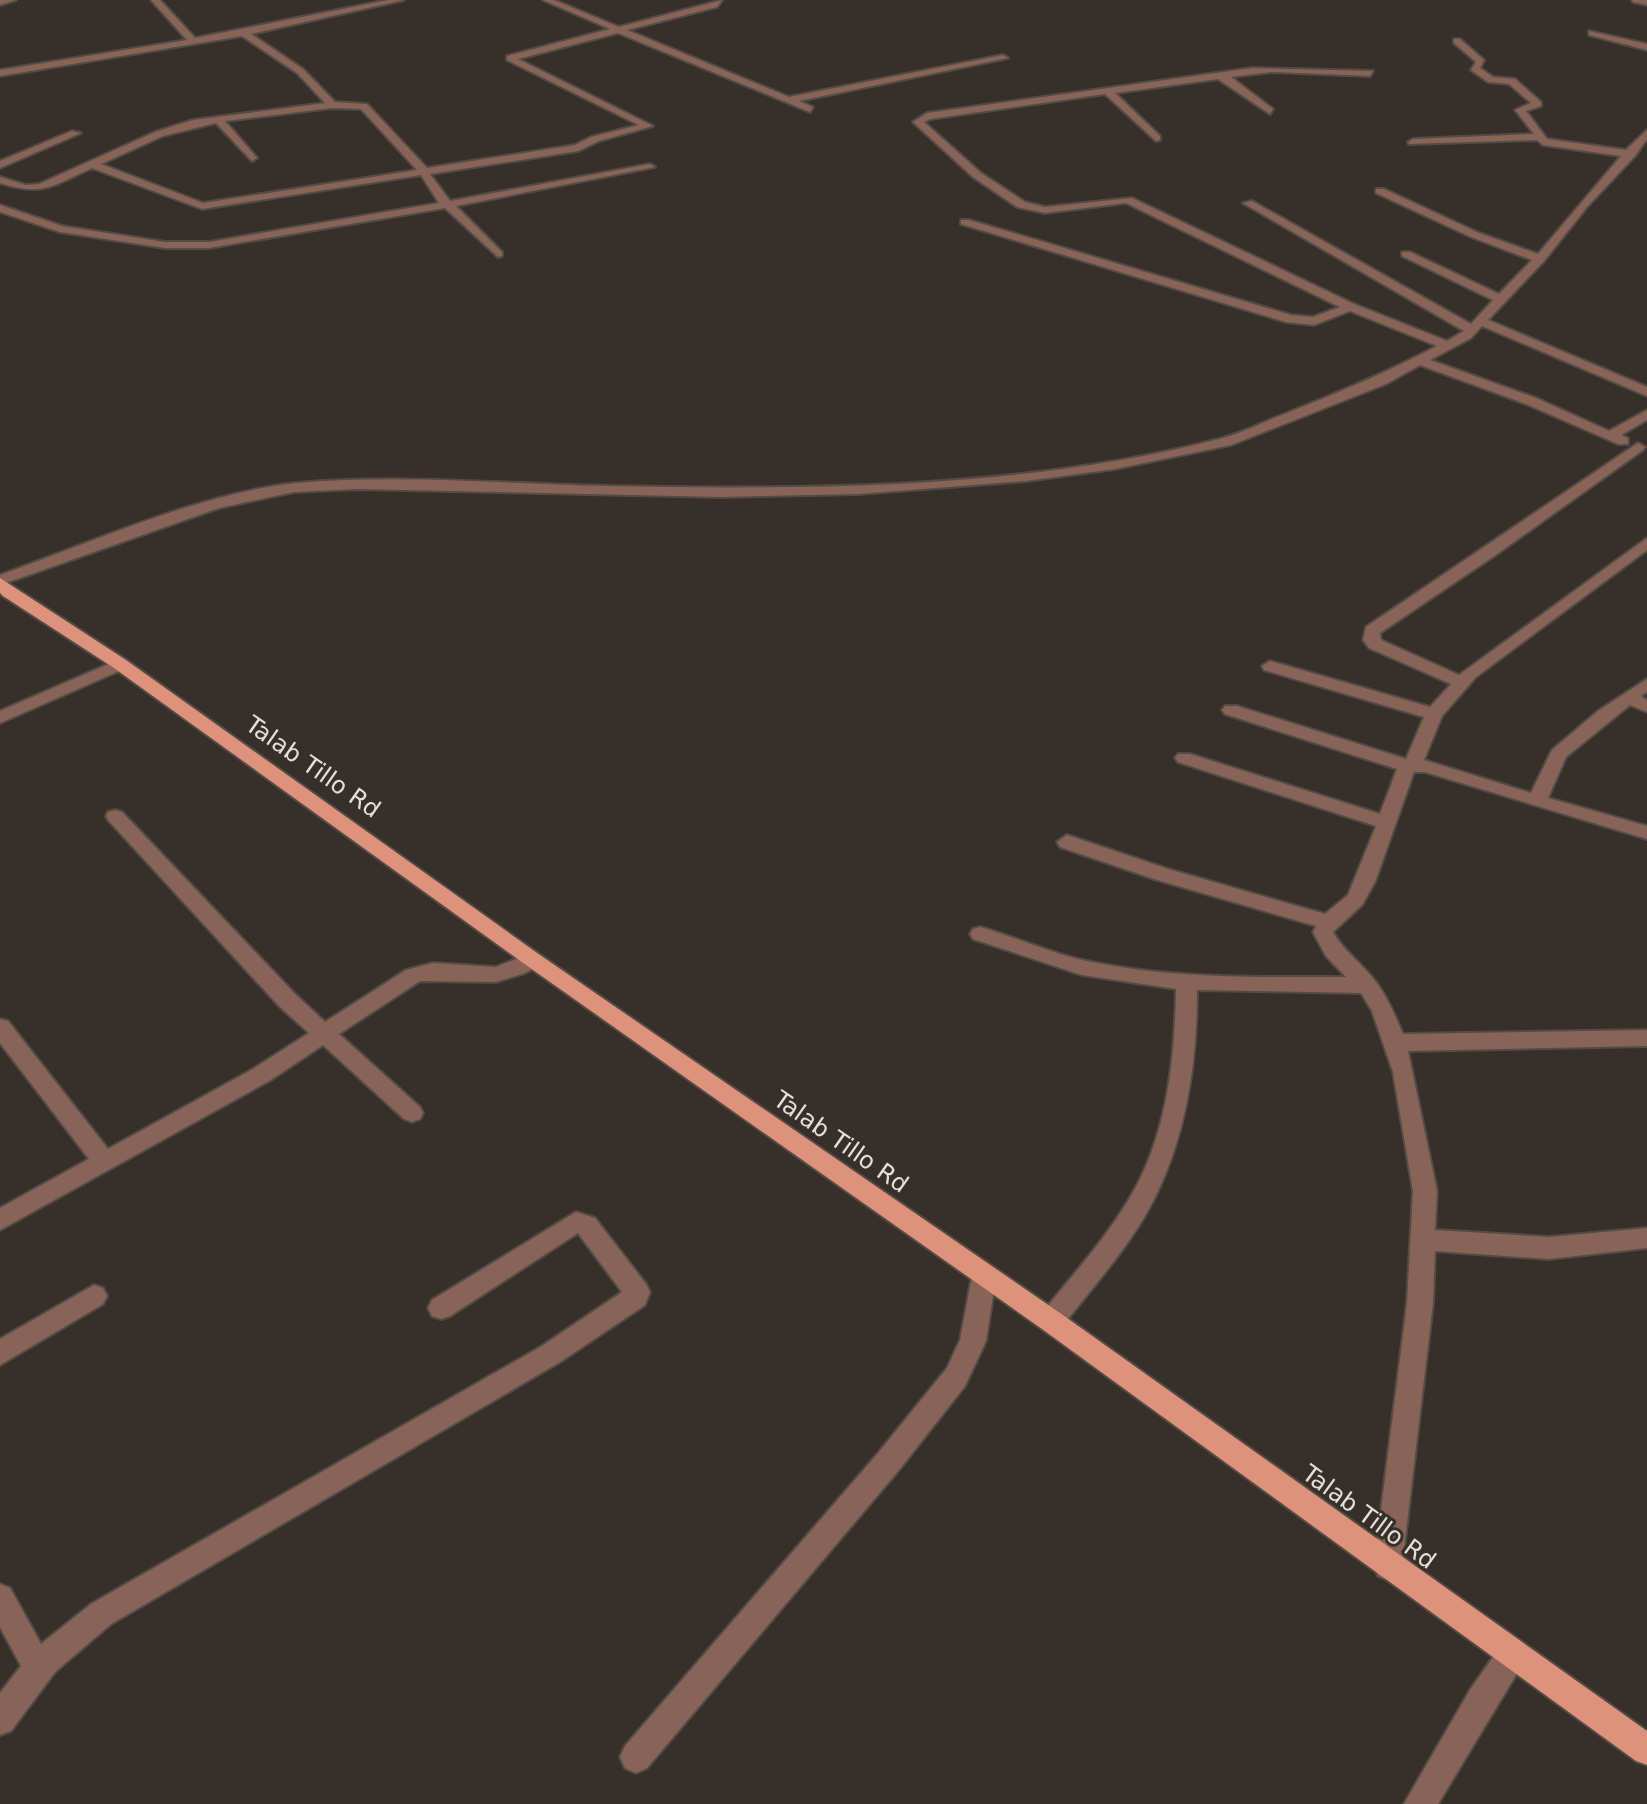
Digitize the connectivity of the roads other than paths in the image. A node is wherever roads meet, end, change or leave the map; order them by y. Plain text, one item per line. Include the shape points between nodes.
1 (12, 0) edge
2 (155, 0) edge
3 (400, 0) edge
4 (547, 0) edge
5 (718, 0) edge
6 (1636, 0) edge
7 (0, 2) edge
8 (1647, 2) edge
9 (618, 29) junction
10 (244, 33) junction
11 (1592, 33) dead end
12 (1457, 41) dead end
13 (194, 42) junction
14 (1647, 47) edge
15 (1003, 58) dead end
16 (0, 73) edge
17 (1370, 73) dead end
18 (1223, 76) junction
19 (1107, 91) junction
20 (788, 100) junction
21 (332, 105) junction
22 (810, 109) dead end
23 (1270, 111) dead end
24 (217, 118) junction
25 (76, 133) dead end
26 (1647, 133) edge
27 (1540, 137) junction
28 (1156, 138) dead end
29 (1413, 142) dead end
30 (1631, 154) junction
31 (252, 158) dead end
32 (92, 164) junction
33 (0, 165) edge
34 (650, 167) dead end
35 (424, 172) junction
36 (0, 180) edge
37 (1380, 191) dead end
38 (442, 197) junction
39 (1248, 203) dead end
40 (0, 208) edge
41 (965, 222) dead end
42 (498, 254) dead end
43 (1406, 254) dead end
44 (1540, 259) junction
45 (1500, 299) junction
46 (1350, 307) junction
47 (1476, 326) junction
48 (1446, 345) junction
49 (1421, 361) junction
50 (1647, 392) edge
51 (1647, 414) edge
52 (1610, 436) junction
53 (1642, 449) edge
54 (1647, 543) edge
55 (2, 588) edge
56 (120, 664) junction
57 (1270, 666) dead end
58 (1462, 682) junction
59 (1641, 696) edge
60 (1231, 710) dead end
61 (1434, 714) junction
62 (0, 718) edge
63 (1184, 758) dead end
64 (1410, 765) junction
65 (1537, 801) junction
66 (115, 816) dead end
67 (1386, 823) junction
68 (1647, 833) edge
69 (1067, 842) dead end
70 (1328, 922) junction
71 (980, 934) dead end
72 (533, 960) junction
73 (1187, 983) junction
74 (1367, 985) junction
75 (0, 1027) edge
76 (316, 1027) junction
77 (1647, 1038) edge
78 (1395, 1043) junction
79 (412, 1113) dead end
80 (94, 1149) junction
81 (0, 1220) edge
82 (1647, 1238) edge
83 (1423, 1240) junction
84 (984, 1276) junction
85 (94, 1296) dead end
86 (441, 1308) dead end
87 (1051, 1321) junction
88 (0, 1353) edge
89 (1388, 1566) junction
90 (0, 1598) edge
91 (1513, 1655) junction
92 (38, 1668) junction
93 (0, 1720) edge
94 (1647, 1750) edge
95 (636, 1757) dead end
96 (1420, 1804) edge

1 - 7 street
2 - 13 street
3 - 10 street
4 - 9 street
5 - 9 street
6 - 8 street
9 - 20 street
9 - 35 street via 510,58 647,125 645,129 573,149
10 - 13 street
10 - 21 street via 300,71
11 - 14 street
12 - 27 street via 1481,62 1474,68 1491,80 1512,81 1537,102 1520,110
13 - 16 street
15 - 20 street
17 - 18 street via 1310,70
18 - 19 street
18 - 23 street
19 - 28 street
19 - 46 street via 927,116 918,122 977,175 1021,205 1045,210 1128,200
20 - 22 street
21 - 24 street
21 - 35 street via 364,106
24 - 31 street
24 - 32 street via 175,128
25 - 33 street
26 - 30 street
27 - 29 street
27 - 30 street via 1547,144
30 - 44 street
32 - 35 street via 202,206
32 - 36 street via 34,188
34 - 38 street
35 - 38 street
37 - 44 street
38 - 40 street via 290,234 186,246 60,229
38 - 42 street
39 - 47 street
41 - 46 street via 1290,319 1314,321
43 - 45 street
44 - 45 street
45 - 47 street
46 - 48 street
47 - 48 street
47 - 50 street
48 - 49 street
49 - 52 street
49 - 55 street via 1336,401 1226,442 1115,465 1010,478 778,492 294,488 215,504
51 - 52 street
52 - 53 street
53 - 58 street via 1372,631 1375,644
54 - 58 street
55 - 56 main road, Talab Tillo Rd
56 - 62 street
56 - 72 main road, Talab Tillo Rd
57 - 61 street
58 - 61 street
59 - 65 street via 1604,715 1558,754
60 - 64 street
61 - 64 street
63 - 67 street
64 - 65 street
64 - 67 street
65 - 68 street
66 - 76 street
67 - 70 street via 1365,882 1343,912
69 - 70 street
70 - 74 street via 1325,939
71 - 73 street via 1095,970
72 - 76 street via 491,975 427,970
72 - 84 main road, Talab Tillo Rd
73 - 74 street
73 - 87 street via 1182,1072 1156,1172 1121,1230
74 - 78 street
75 - 80 street
76 - 79 street
76 - 80 street via 261,1075
77 - 78 street
78 - 83 street via 1425,1191
80 - 81 street
82 - 83 street via 1549,1248
83 - 89 street
84 - 87 main road, Talab Tillo Rd
84 - 95 street via 973,1341 956,1377
85 - 88 street
86 - 92 street via 576,1222 586,1225 637,1292 551,1354 101,1614
87 - 89 main road, Talab Tillo Rd
89 - 91 main road, Talab Tillo Rd
90 - 92 street
91 - 94 main road, Talab Tillo Rd
91 - 96 street
92 - 93 street

